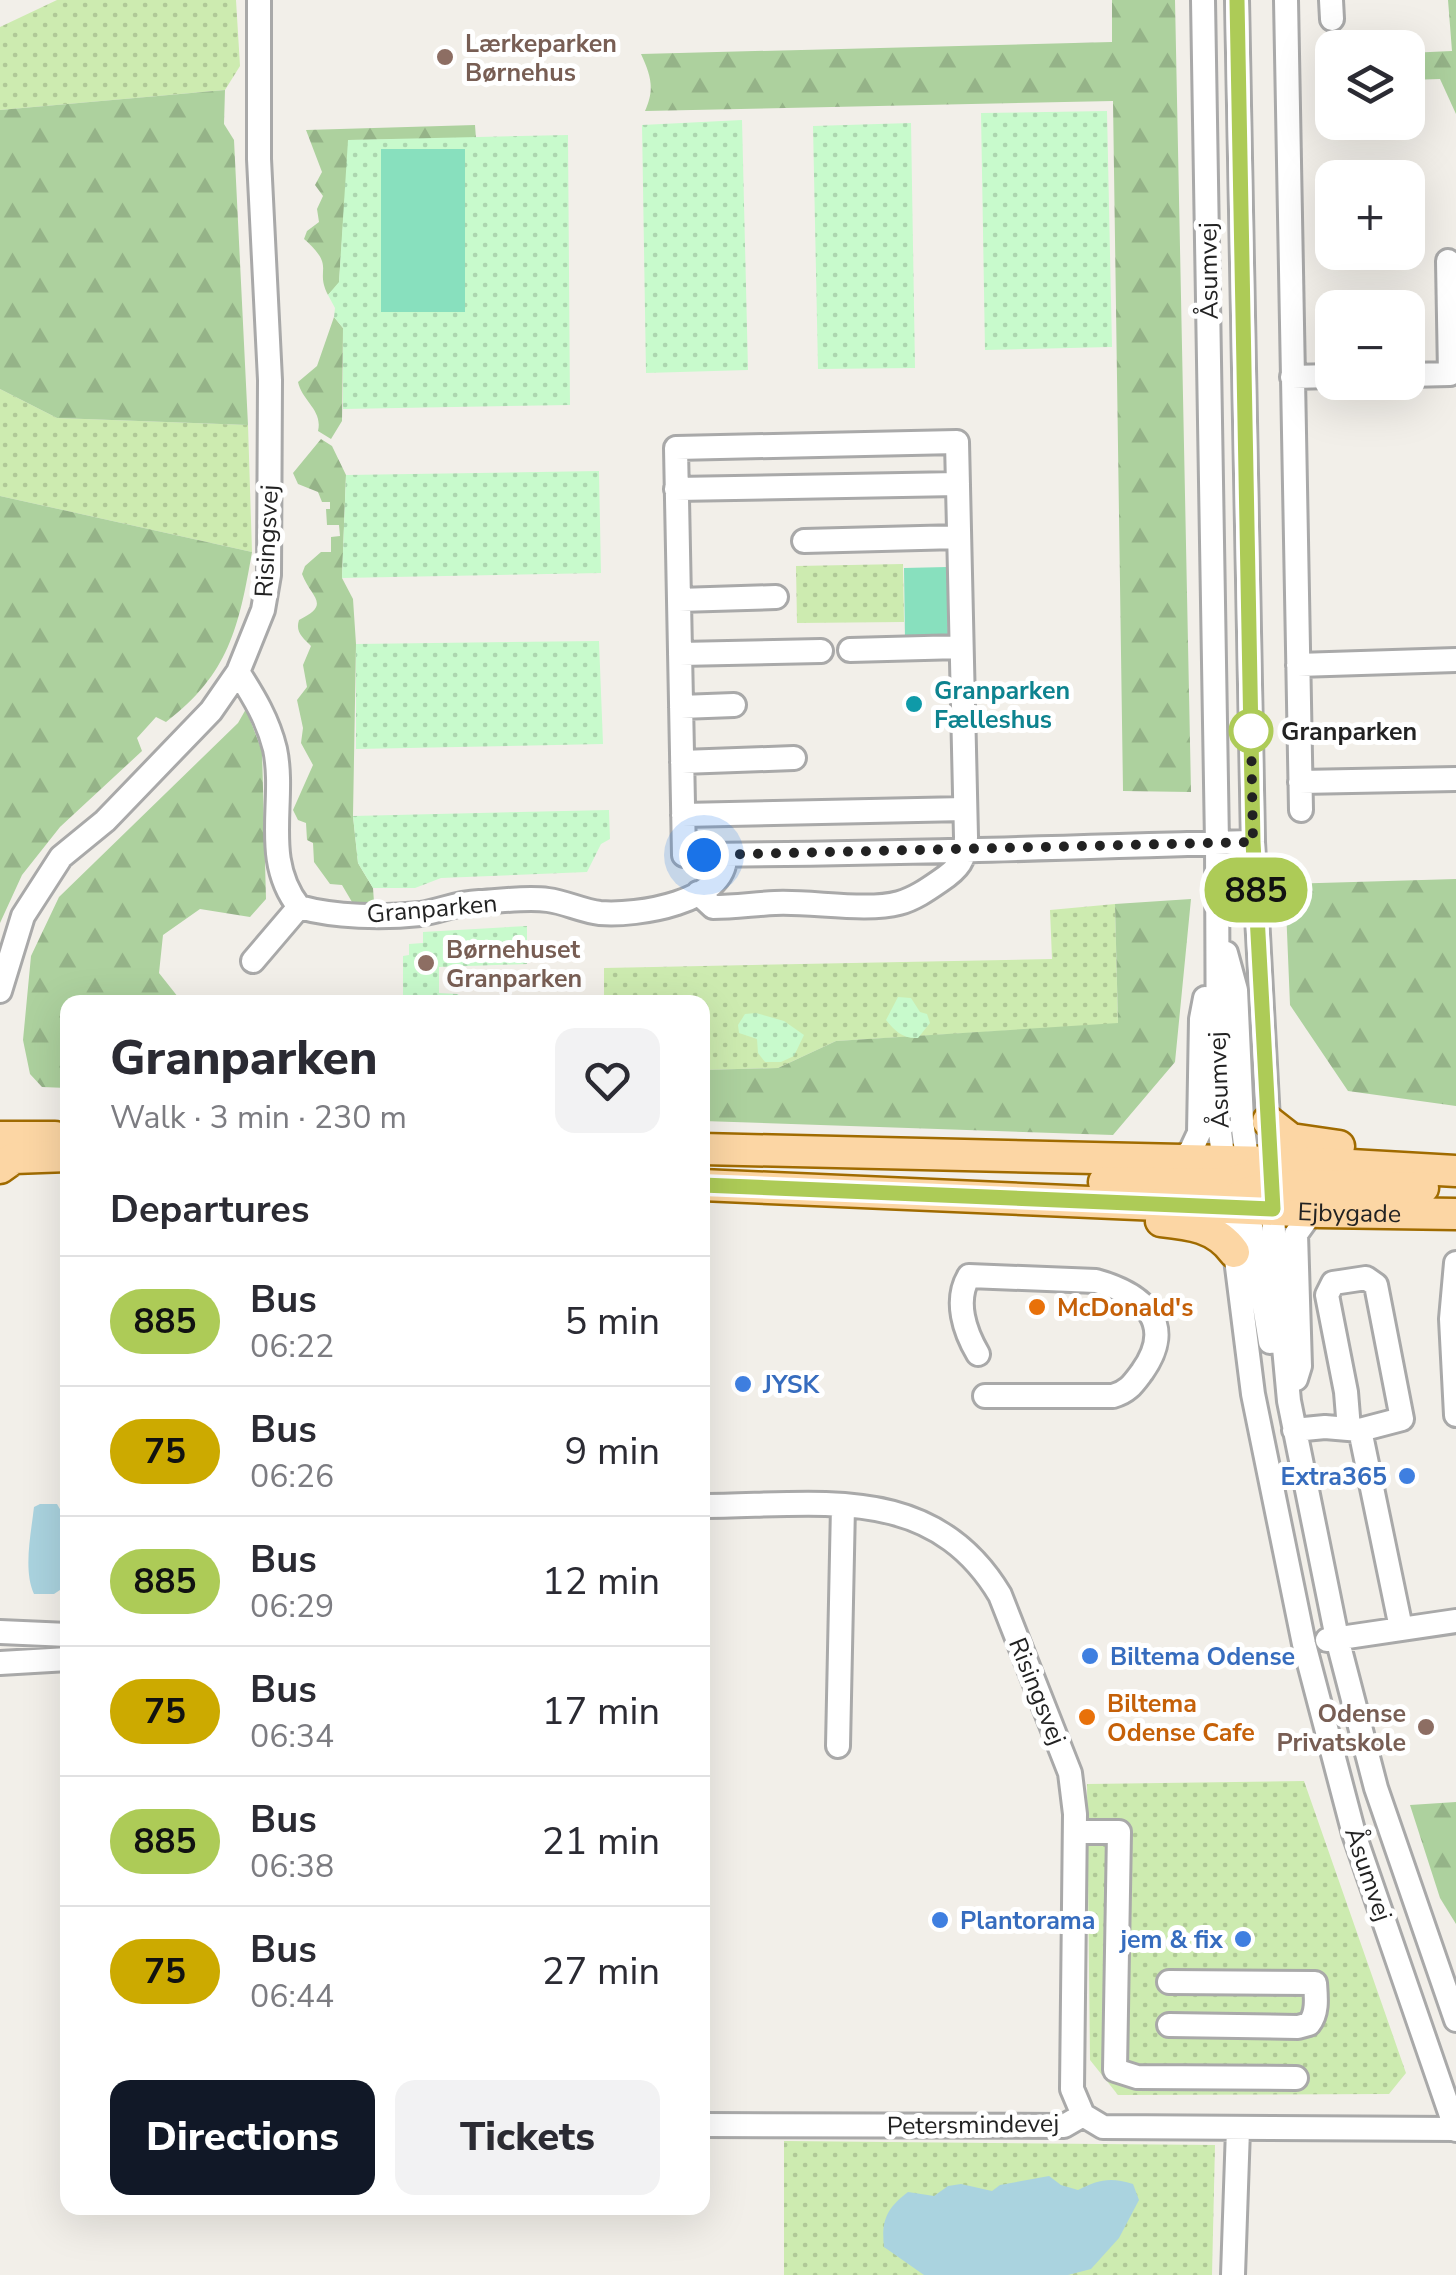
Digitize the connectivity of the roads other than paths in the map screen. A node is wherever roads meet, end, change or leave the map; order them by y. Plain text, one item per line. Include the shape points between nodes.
1 (259, 0) edge
2 (1202, 0) edge
3 (1237, 0) edge
4 (1286, 0) edge
5 (1448, 261) dead end
6 (1425, 374) edge
7 (1292, 376) junction
8 (1315, 376) edge
9 (958, 484) junction
10 (676, 490) junction
11 (959, 537) junction
12 (804, 541) dead end
13 (776, 597) dead end
14 (679, 600) junction
15 (962, 647) junction
16 (850, 650) dead end
17 (821, 651) dead end
18 (680, 654) junction
19 (1456, 660) edge
20 (1298, 665) junction
21 (238, 672) junction
22 (734, 705) dead end
23 (681, 707) junction
24 (794, 758) dead end
25 (682, 762) junction
26 (1456, 779) edge
27 (1300, 782) junction
28 (965, 809) junction
29 (1301, 810) dead end
30 (683, 815) junction
31 (1253, 842) junction
32 (1217, 843) junction
33 (966, 849) junction
34 (725, 855) junction
35 (698, 893) junction
36 (298, 907) junction
37 (1218, 926) junction
38 (253, 960) dead end
39 (0, 991) edge
40 (1268, 1121) junction
41 (0, 1137) edge
42 (60, 1138) edge
43 (710, 1149) edge
44 (60, 1156) edge
45 (1456, 1158) edge
46 (1180, 1160) junction
47 (0, 1168) edge
48 (1456, 1170) edge
49 (0, 1176) edge
50 (60, 1176) edge
51 (1248, 1185) junction
52 (710, 1186) edge
53 (1456, 1186) edge
54 (882, 1192) junction
55 (1070, 1200) junction
56 (1320, 1212) junction
57 (1456, 1214) edge
58 (1234, 1252) junction
59 (1456, 1264) edge
60 (1455, 1288) edge
61 (978, 1354) dead end
62 (985, 1396) dead end
63 (1288, 1401) junction
64 (1456, 1414) edge
65 (1354, 1429) junction
66 (1294, 1430) junction
67 (710, 1506) edge
68 (844, 1506) junction
69 (1456, 1620) edge
70 (1401, 1628) junction
71 (0, 1632) edge
72 (60, 1635) edge
73 (1338, 1638) junction
74 (1304, 1644) junction
75 (60, 1659) edge
76 (0, 1663) edge
77 (838, 1746) dead end
78 (1076, 1832) junction
79 (1169, 1982) dead end
80 (1456, 2020) edge
81 (1168, 2025) dead end
82 (1296, 2078) dead end
83 (1083, 2116) junction
84 (710, 2125) edge
85 (1238, 2129) junction
86 (1456, 2129) edge
87 (1233, 2275) edge

1 - 21 street, Risingsvej via 270,575
2 - 32 street, Åsumvej
3 - 31 street, Åsumvej
4 - 7 street
5 - 6 street via 1450,374
7 - 8 street
7 - 20 street
9 - 10 street
9 - 10 street via 957,442 830,444 676,448
9 - 11 street
10 - 14 street
11 - 12 street
11 - 15 street
13 - 14 street
14 - 18 street
15 - 16 street
15 - 28 street
17 - 18 street
18 - 23 street
19 - 20 street
20 - 27 street
21 - 36 street via 276,752 276,851
21 - 39 street, Risingsvej via 212,711 105,821 61,856 23,916
22 - 23 street
23 - 25 street
24 - 25 street
25 - 30 street
26 - 27 street
27 - 29 street
28 - 30 street
28 - 33 street
30 - 34 street via 684,856
31 - 32 street
31 - 40 street, Åsumvej
32 - 33 street
32 - 37 street, Åsumvej
33 - 34 street
33 - 35 street via 957,869 893,904 712,907
34 - 35 street via 720,877
35 - 36 street, Granparken via 650,911 599,913 548,900 453,902 423,914
36 - 38 street
37 - 46 street via 1201,1019 1199,1133
37 - 51 street via 1236,990
40 - 45 main road via 1300,1142
40 - 51 street, Åsumvej
41 - 42 main road
43 - 46 main road, Ejbygade
44 - 47 main road via 14,1158
46 - 51 main road, Ejbygade
48 - 51 main road, Ejbygade
49 - 50 main road
51 - 53 main road
51 - 54 main road via 1001,1182
51 - 55 main road, Ejbygade
51 - 56 main road, Ejbygade
51 - 58 street, Åsumvej
51 - 63 street, Åsumvej via 1267,1330
52 - 54 main road, Ejbygade
54 - 55 main road, Ejbygade
55 - 58 main road via 1204,1228
56 - 57 main road, Ejbygade
56 - 63 street via 1296,1234 1300,1366
58 - 74 street, Åsumvej via 1252,1394
59 - 60 street
60 - 64 street
61 - 62 street via 963,1330 969,1276 1096,1281 1133,1294 1153,1317 1157,1334 1148,1363 1125,1393
63 - 66 street, Åsumvej
65 - 65 street via 1402,1419 1376,1285 1366,1278 1334,1283 1328,1295
65 - 66 street
65 - 70 street
66 - 73 street, Åsumvej
67 - 68 street, Risingsvej
68 - 77 street
68 - 78 street, Risingsvej via 913,1517 960,1546 988,1576 1070,1773
69 - 70 street
70 - 73 street
71 - 72 street
73 - 74 street
73 - 80 street, Åsumvej via 1376,1788
74 - 86 street, Åsumvej via 1354,1834
75 - 76 street
78 - 82 street via 1118,1832 1115,2070 1137,2077
78 - 83 street, Risingsvej via 1072,2089
79 - 81 street via 1316,1982 1316,2001 1314,2018 1298,2027
83 - 84 street, Petersmindevej via 1064,2126
83 - 85 street, Petersmindevej via 1104,2127
85 - 86 street, Petersmindevej
85 - 87 street

